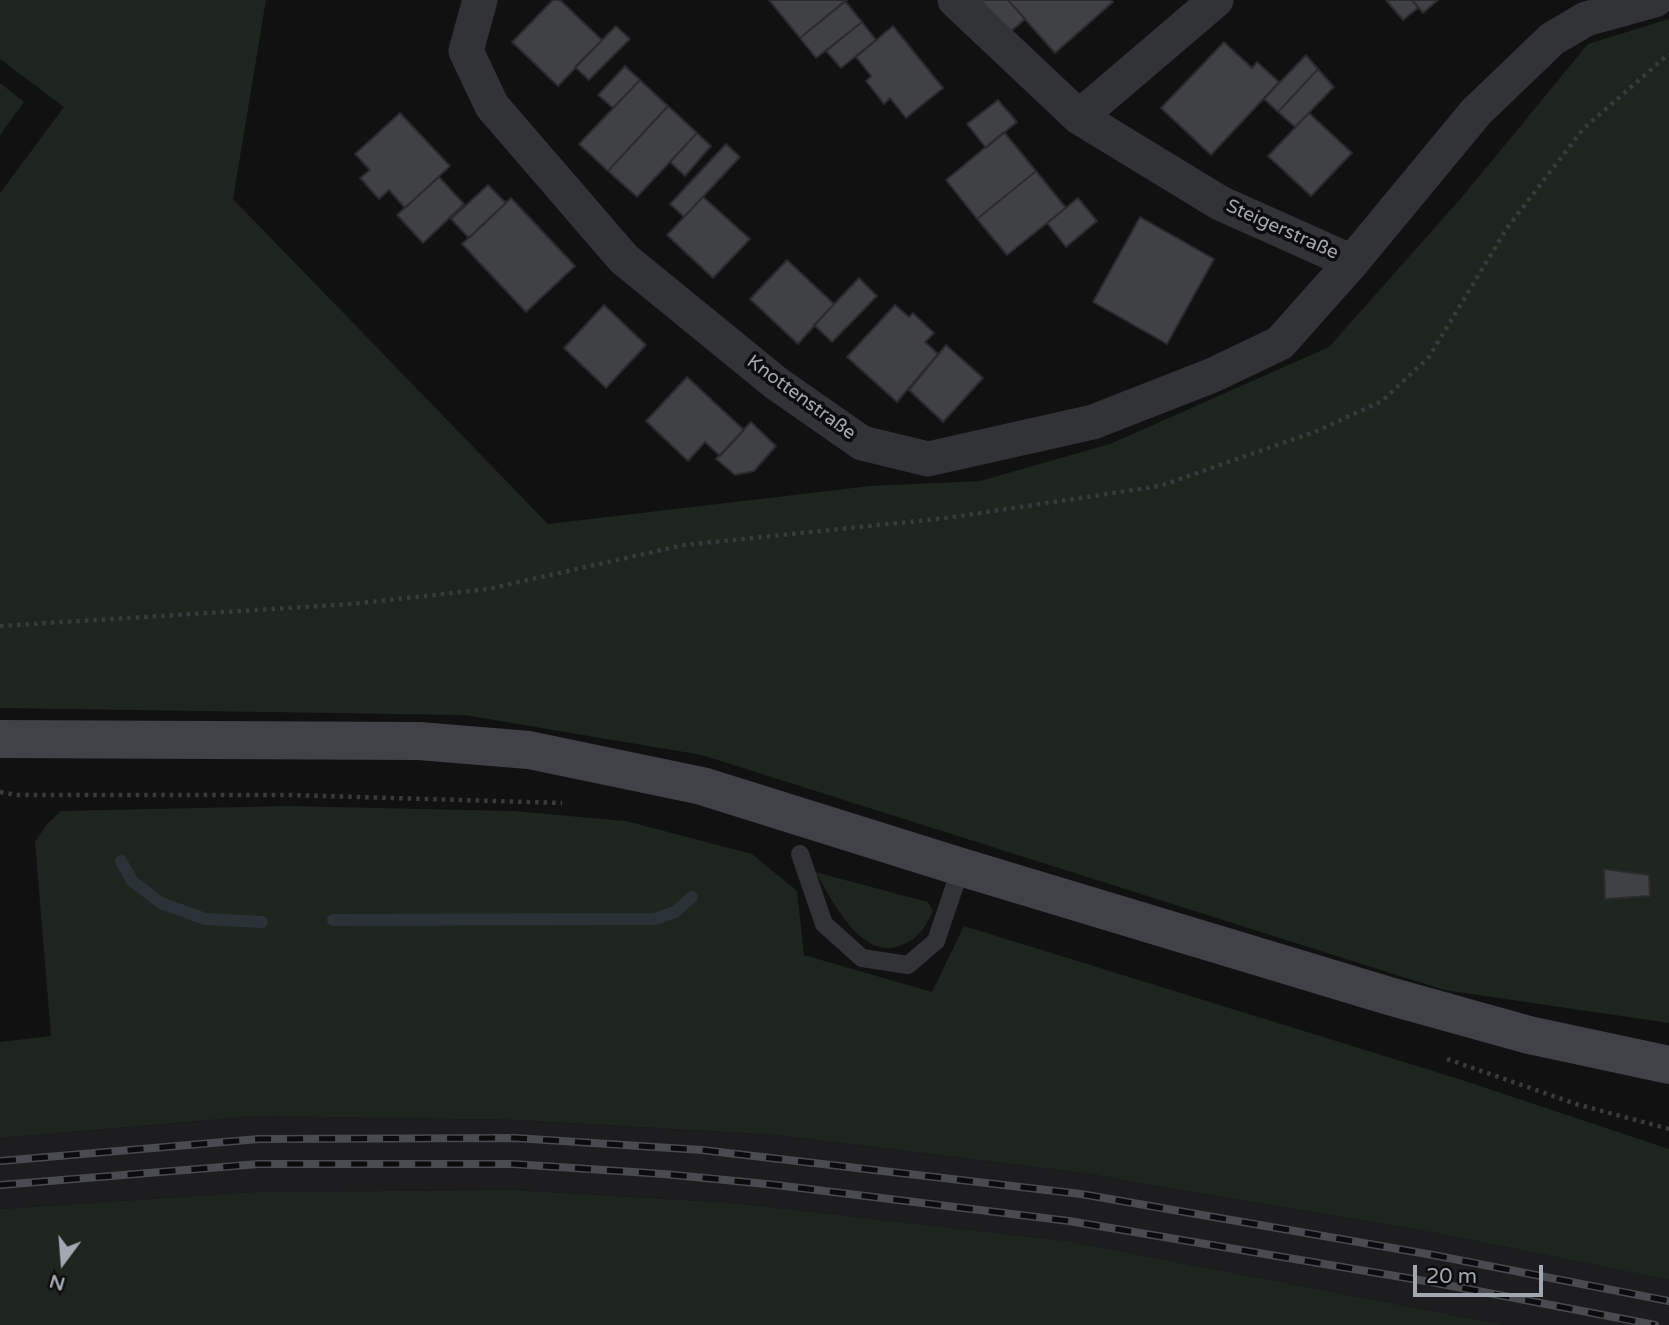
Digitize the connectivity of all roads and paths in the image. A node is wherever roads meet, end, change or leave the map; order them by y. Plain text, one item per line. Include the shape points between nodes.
1 (480, 0) edge
2 (955, 0) edge
3 (1216, 0) edge
4 (1655, 0) edge
5 (1079, 117) junction
6 (1352, 261) junction
7 (0, 738) edge
8 (800, 854) dead end
9 (961, 867) junction
10 (1669, 1065) edge

1 - 6 street, Knottenstraße via 466,51 492,106 615,249 776,383 862,443 928,459 1093,422 1213,375 1280,342
2 - 5 street, Steigerstraße
3 - 5 street
4 - 6 street, Steigerstraße via 1586,19 1552,39 1476,112
5 - 6 street, Steigerstraße via 1220,203
7 - 9 main road via 419,741 529,750 702,786
8 - 9 lane via 824,924 862,958 908,965 936,941
9 - 10 main road via 1389,996 1529,1035

